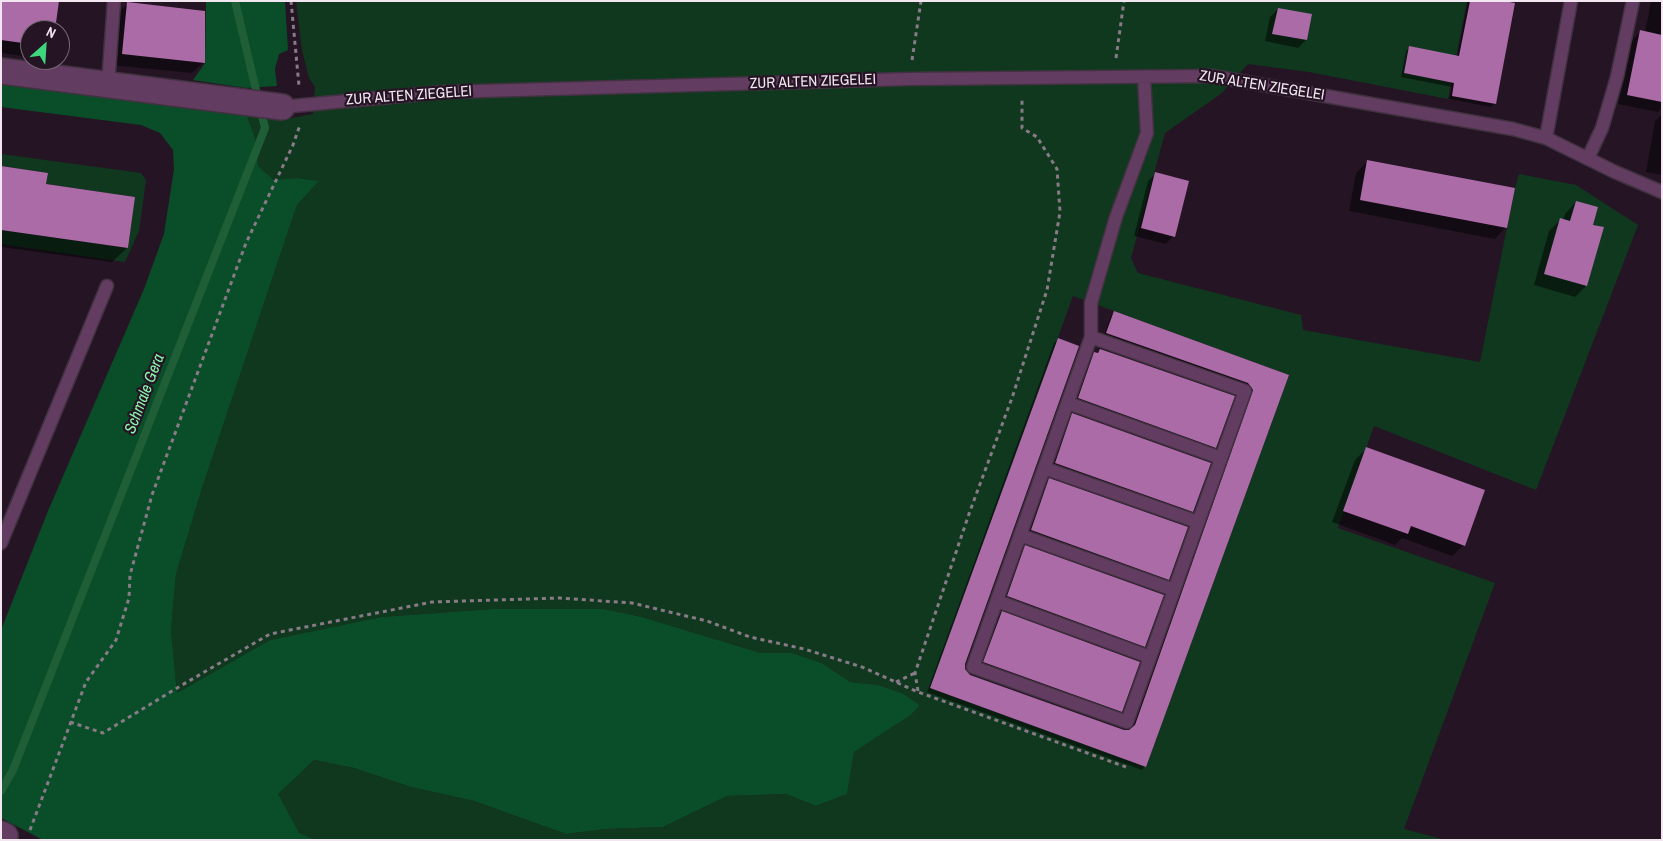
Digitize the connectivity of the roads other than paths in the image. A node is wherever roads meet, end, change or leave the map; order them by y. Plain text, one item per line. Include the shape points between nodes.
1 (114, 1) edge
2 (1571, 1) edge
3 (1633, 1) edge
4 (1, 71) edge
5 (1144, 76) junction
6 (108, 85) junction
7 (291, 106) joint
8 (1546, 138) junction
9 (1588, 158) junction
10 (1662, 192) edge
11 (107, 286) dead end
12 (1091, 337) junction
13 (1068, 403) junction
14 (1221, 458) junction
15 (1044, 468) junction
16 (1198, 522) junction
17 (1020, 535) junction
18 (1, 543) edge
19 (1174, 590) junction
20 (997, 602) junction
21 (1150, 656) junction

1 - 6 lane
2 - 8 lane
3 - 9 lane via 1612,94 1602,128
4 - 6 street, ZUR ALTEN ZIEGELEI
5 - 7 lane, ZUR ALTEN ZIEGELEI via 444,92
5 - 8 lane, ZUR ALTEN ZIEGELEI via 1212,76 1513,129
5 - 12 lane via 1147,133 1116,217 1091,303
6 - 7 street, ZUR ALTEN ZIEGELEI
8 - 9 lane, ZUR ALTEN ZIEGELEI
9 - 10 lane, ZUR ALTEN ZIEGELEI
11 - 18 lane
12 - 13 lane
12 - 14 lane via 1245,391
13 - 14 lane
13 - 15 lane
14 - 16 lane
15 - 16 lane
15 - 17 lane
16 - 19 lane
17 - 19 lane
17 - 20 lane
19 - 21 lane
20 - 21 lane
20 - 21 lane via 973,667 1127,722

